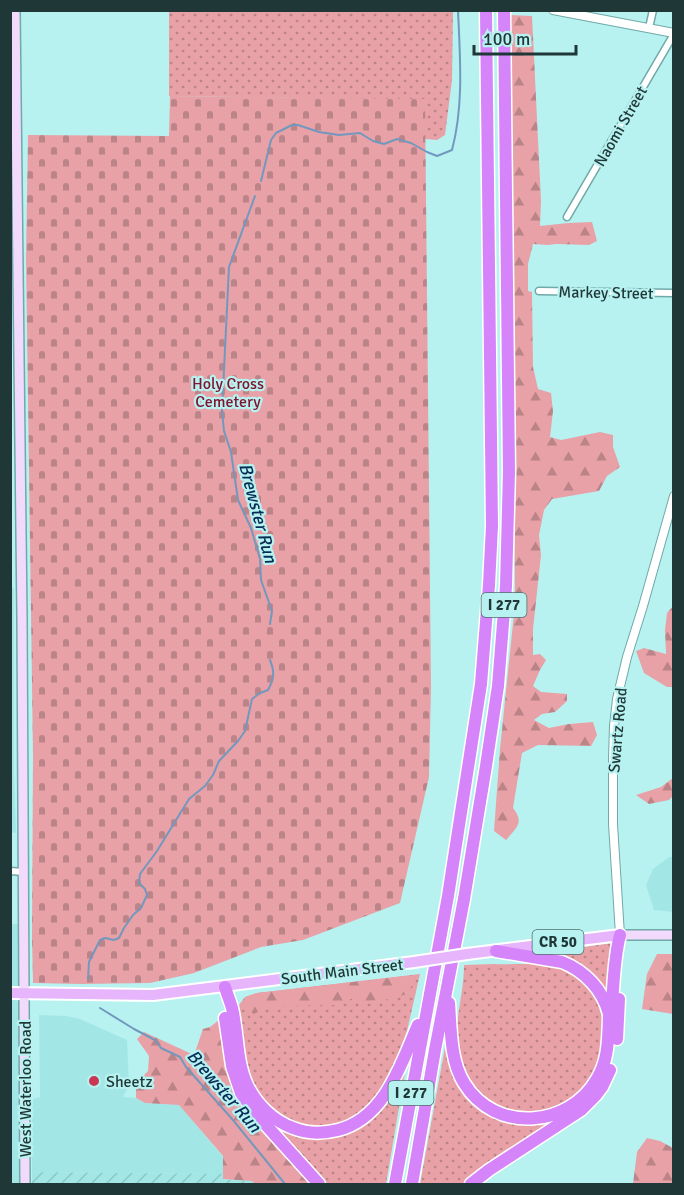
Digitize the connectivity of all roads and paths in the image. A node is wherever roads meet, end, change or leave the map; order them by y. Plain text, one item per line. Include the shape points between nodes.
1 (15, 10) edge
2 (553, 10) edge
3 (653, 10) edge
4 (486, 13) edge
5 (504, 14) edge
6 (649, 28) junction
7 (674, 34) edge
8 (14, 185) edge
9 (567, 217) dead end
10 (538, 291) dead end
11 (674, 293) edge
12 (674, 496) edge
13 (10, 871) edge
14 (24, 872) junction
15 (620, 935) junction
16 (674, 935) edge
17 (496, 951) junction
18 (448, 983) junction
19 (225, 987) junction
20 (10, 993) edge
21 (25, 993) junction
22 (428, 1001) junction
23 (610, 1015) junction
24 (26, 1185) edge
25 (319, 1185) edge
26 (395, 1185) edge
27 (412, 1185) edge
28 (471, 1185) edge

1 - 8 main road, West Waterloo Road
2 - 6 street
3 - 6 street
4 - 22 highway, I 277 via 492,515 489,585 481,684
5 - 18 highway, I 277 via 508,557 496,697
6 - 7 street
7 - 9 street, Naomi Street
8 - 14 main road, West Waterloo Road
10 - 11 street, Markey Street
12 - 15 street, Swartz Road via 617,699 613,824
13 - 14 street
14 - 21 main road, West Waterloo Road
15 - 16 main road, South Main Street
15 - 17 main road, South Main Street / CR 50
15 - 23 highway
15 - 28 highway via 622,965 616,1044 602,1087 581,1110
17 - 19 main road, South Main Street / CR 50, bridge
17 - 23 highway via 571,965 595,986
18 - 23 highway via 458,1071 483,1104 510,1116 551,1116 586,1094 606,1058
18 - 27 highway, I 277
19 - 21 main road, South Main Street via 153,995
19 - 22 highway via 243,1076 253,1096 278,1121 314,1133 344,1129 374,1108 391,1084
19 - 25 highway via 232,1066 241,1093
20 - 21 main road, South Main Street
21 - 24 main road, West Waterloo Road
22 - 26 highway, I 277

